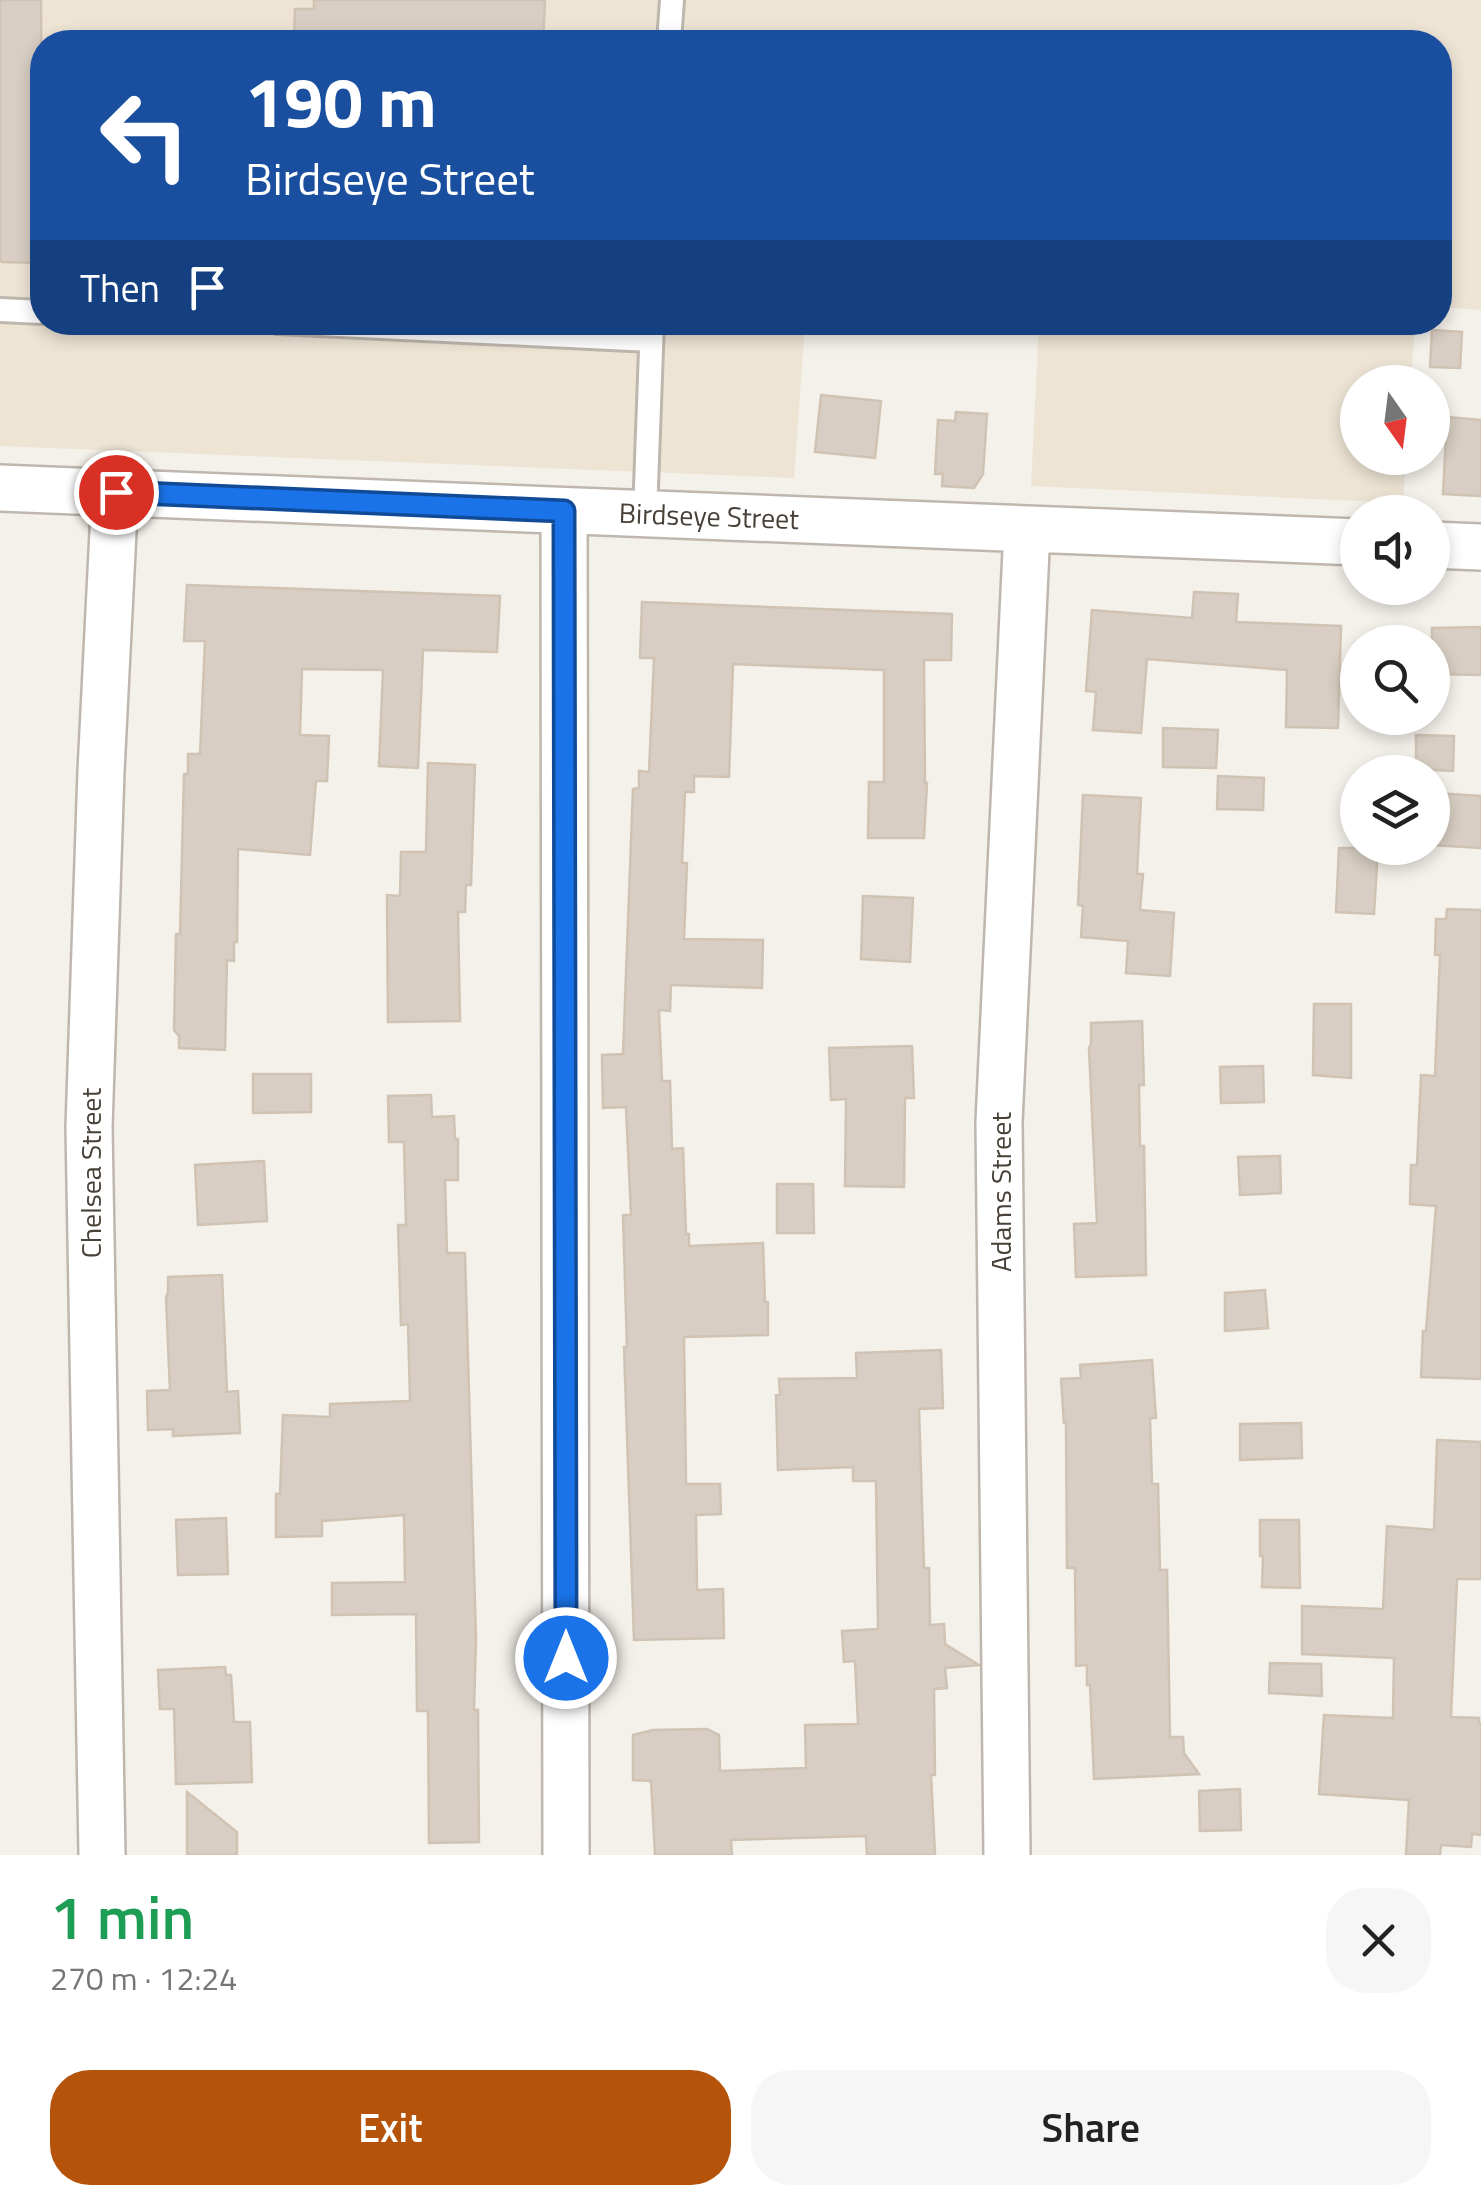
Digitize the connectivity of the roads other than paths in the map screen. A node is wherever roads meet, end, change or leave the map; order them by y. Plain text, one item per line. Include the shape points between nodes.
1 (672, 0) edge
2 (670, 30) edge
3 (0, 310) edge
4 (30, 311) edge
5 (652, 335) edge
6 (0, 488) edge
7 (116, 492) junction
8 (564, 511) junction
9 (645, 514) junction
10 (1027, 529) junction
11 (1340, 541) edge
12 (1450, 546) edge
13 (1481, 547) edge
14 (102, 1855) edge
15 (566, 1855) edge
16 (1007, 1855) edge

1 - 2 lane
3 - 4 lane
5 - 9 lane
6 - 7 street, Birdseye Street
7 - 8 street, Birdseye Street
7 - 14 street, Chelsea Street via 89,1128
8 - 9 street, Birdseye Street
8 - 15 street
9 - 10 street, Birdseye Street
10 - 11 street, Birdseye Street
10 - 16 street, Adams Street via 1000,1122
12 - 13 street

